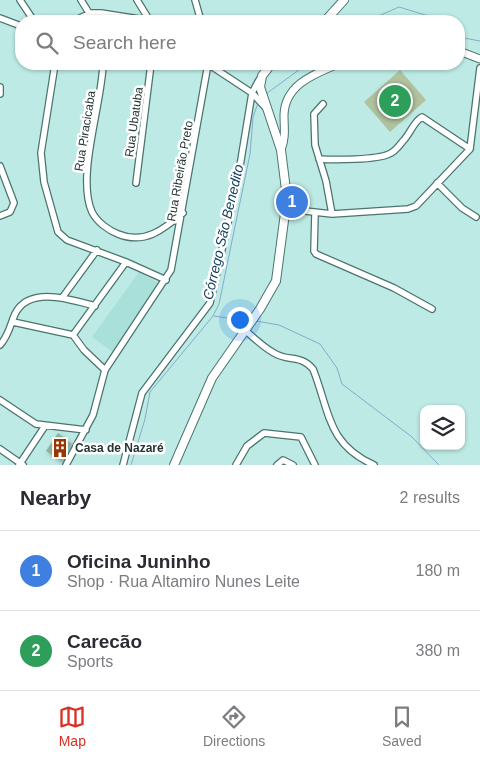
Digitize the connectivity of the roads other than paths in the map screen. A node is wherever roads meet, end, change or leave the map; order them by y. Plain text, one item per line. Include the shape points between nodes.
1 (20, 0) edge
2 (80, 0) edge
3 (137, 0) edge
4 (195, 0) edge
5 (344, 0) edge
6 (90, 13) junction
7 (30, 15) edge
8 (86, 15) edge
9 (120, 15) edge
10 (147, 15) edge
11 (199, 15) edge
12 (330, 15) edge
13 (0, 18) edge
14 (15, 24) edge
15 (465, 53) edge
16 (480, 59) edge
17 (480, 68) edge
18 (54, 70) edge
19 (103, 70) edge
20 (150, 70) edge
21 (207, 70) edge
22 (218, 70) edge
23 (266, 70) edge
24 (325, 70) edge
25 (0, 87) edge
26 (0, 94) edge
27 (258, 95) junction
28 (478, 102) edge
29 (323, 104) dead end
30 (470, 149) junction
31 (281, 150) junction
32 (319, 159) junction
33 (0, 166) edge
34 (136, 182) dead end
35 (437, 183) junction
36 (287, 209) junction
37 (183, 213) junction
38 (315, 214) junction
39 (332, 214) junction
40 (0, 216) edge
41 (476, 217) dead end
42 (97, 250) junction
43 (126, 262) junction
44 (166, 280) junction
45 (62, 298) junction
46 (95, 306) junction
47 (432, 309) dead end
48 (13, 322) junction
49 (249, 325) junction
50 (73, 335) junction
51 (0, 345) edge
52 (105, 370) junction
53 (0, 400) edge
54 (45, 426) junction
55 (86, 430) junction
56 (0, 449) edge
57 (21, 464) edge
58 (292, 464) edge
59 (66, 465) edge
60 (123, 465) edge
61 (174, 465) edge
62 (236, 465) edge
63 (277, 465) edge
64 (315, 465) edge
65 (374, 465) edge

1 - 7 street
2 - 6 street
3 - 10 street
4 - 11 street
5 - 12 main road
6 - 8 street
6 - 9 street
13 - 14 street
15 - 16 street
17 - 28 street
18 - 42 street via 41,153 44,182 61,237
19 - 37 street, Rua Piracicaba via 87,175 92,212 112,231 137,238 158,232
20 - 34 street, Rua Ubatuba
21 - 37 street, Rua Ribeirão Preto
22 - 27 street
23 - 27 main road
24 - 31 street via 309,77 292,92 284,108 286,138
25 - 26 street
27 - 31 main road via 268,110
27 - 60 street via 210,303 144,388
28 - 30 street
29 - 32 street via 314,114
30 - 32 street via 422,117 398,147 387,155
30 - 35 street
31 - 36 main road
32 - 39 street
33 - 40 street via 14,203 10,212
35 - 39 street via 411,208
35 - 41 street
36 - 38 street
36 - 49 main road via 276,281
37 - 44 street, Rua Ribeirão Preto
38 - 39 street
38 - 47 street via 316,254 394,288
42 - 43 street
42 - 45 street
43 - 44 street
43 - 46 street
44 - 52 street, Rua Ribeirão Preto
45 - 46 street
45 - 48 street via 29,300 19,308
46 - 50 street
48 - 50 street
48 - 51 street
49 - 61 main road via 212,378
49 - 65 street via 273,353 302,360 313,369 339,440 357,456
50 - 52 street
52 - 55 street, Rua Ribeirão Preto
53 - 54 street via 27,420
54 - 55 street
54 - 57 street
55 - 59 street, Rua Ribeirão Preto
56 - 57 street
58 - 63 street via 283,460
62 - 64 street via 247,446 264,433 300,437

